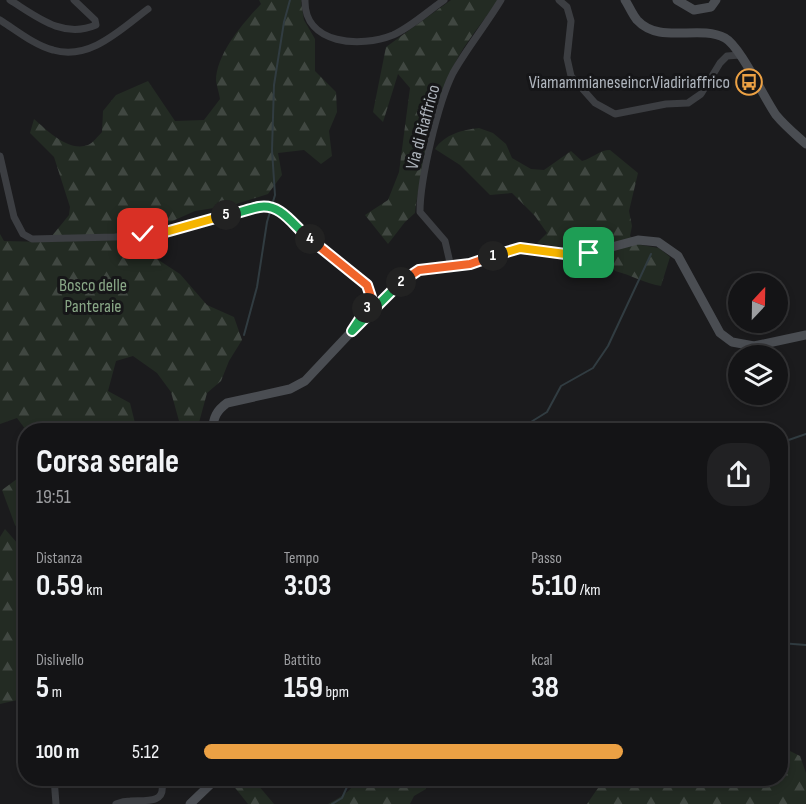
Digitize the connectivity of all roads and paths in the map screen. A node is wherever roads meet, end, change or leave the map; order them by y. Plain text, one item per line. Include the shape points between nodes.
1 (10, 0) edge
2 (74, 0) edge
3 (305, 0) edge
4 (444, 0) edge
5 (501, 0) edge
6 (559, 0) edge
7 (625, 0) edge
8 (676, 0) edge
9 (716, 0) edge
10 (148, 9) dead end
11 (0, 20) edge
12 (740, 55) junction
13 (806, 144) edge
14 (0, 156) edge
15 (451, 267) junction
16 (352, 331) junction
17 (806, 335) edge
18 (212, 423) edge
19 (55, 786) edge
20 (162, 786) edge
21 (209, 786) edge
22 (56, 804) edge
23 (116, 804) edge
24 (190, 804) edge

1 - 2 street via 55,28 86,29 96,25
3 - 4 street via 308,20 315,29 340,40 372,41 395,34
5 - 15 street, Via di Riaffrico via 452,76 428,156 420,212 446,241
6 - 12 street via 567,7 571,21 567,58 571,76 595,103 615,114 688,103 701,94 727,56
7 - 12 main road via 636,19 654,31 712,34 726,39
8 - 9 main road via 694,9 711,7
10 - 11 street via 95,47 73,52 53,50
12 - 13 main road via 776,115
14 - 16 street via 14,217 23,234 32,239 162,233 216,216 271,206 367,285 370,303
15 - 16 main road via 411,274
15 - 17 main road via 520,248 573,255 638,240 658,242 678,256 720,333 732,342 754,346
16 - 18 main road via 306,381 290,389 227,403
19 - 22 street
20 - 23 street via 157,799 150,802
21 - 24 main road

